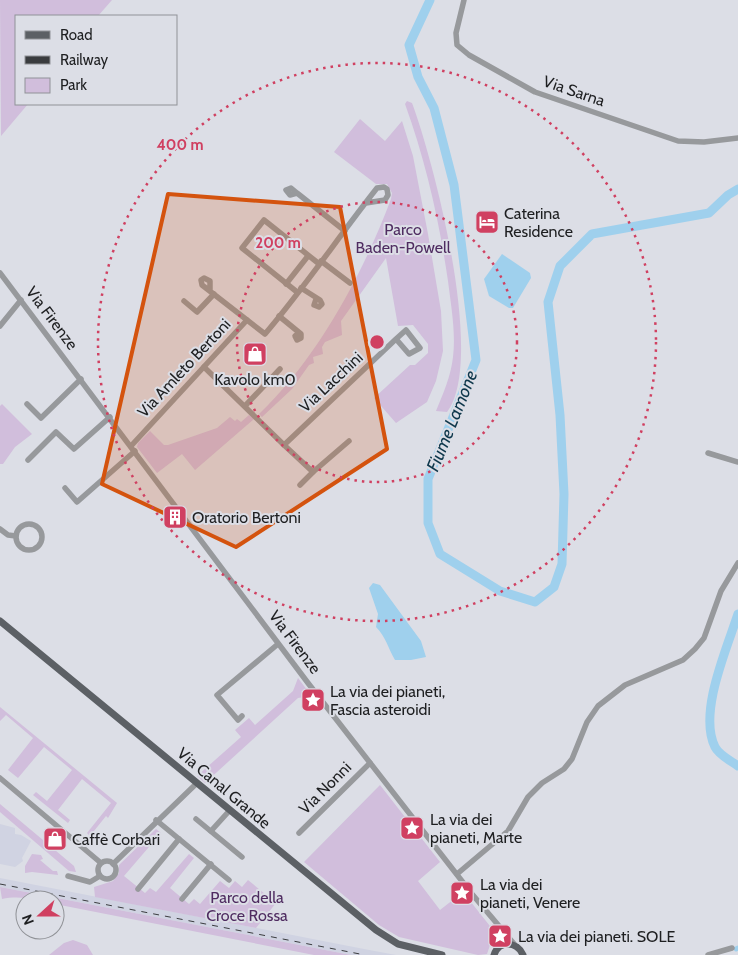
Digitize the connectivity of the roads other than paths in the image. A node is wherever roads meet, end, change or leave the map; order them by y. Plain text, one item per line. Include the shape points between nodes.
1 (464, 0) edge
2 (738, 138) edge
3 (297, 193) dead end
4 (366, 203) junction
5 (345, 231) junction
6 (308, 256) junction
7 (320, 262) junction
8 (0, 273) edge
9 (350, 283) dead end
10 (286, 284) junction
11 (299, 290) junction
12 (316, 299) dead end
13 (21, 300) junction
14 (184, 301) dead end
15 (279, 316) junction
16 (247, 320) junction
17 (0, 326) edge
18 (299, 333) dead end
19 (396, 339) junction
20 (204, 367) junction
21 (280, 369) dead end
22 (81, 379) junction
23 (27, 404) dead end
24 (244, 406) junction
25 (110, 418) junction
26 (349, 441) dead end
27 (284, 445) junction
28 (133, 449) junction
29 (708, 453) dead end
30 (28, 460) dead end
31 (738, 462) edge
32 (314, 472) junction
33 (300, 485) dead end
34 (65, 488) dead end
35 (0, 530) edge
36 (16, 536) junction
37 (738, 563) edge
38 (0, 621) edge
39 (278, 644) junction
40 (238, 720) dead end
41 (370, 763) junction
42 (0, 778) edge
43 (197, 783) junction
44 (230, 810) junction
45 (196, 819) dead end
46 (156, 820) junction
47 (211, 831) junction
48 (299, 833) dead end
49 (179, 839) junction
50 (242, 857) dead end
51 (101, 864) junction
52 (113, 864) junction
53 (211, 864) junction
54 (457, 874) junction
55 (68, 876) dead end
56 (100, 876) junction
57 (229, 880) dead end
58 (138, 889) dead end
59 (182, 899) dead end
60 (499, 928) junction
61 (502, 945) junction
62 (515, 945) junction
63 (732, 948) dead end
64 (494, 954) edge
65 (442, 955) edge
66 (523, 955) edge
67 (708, 955) edge

1 - 2 street, Via Sarna via 456,33 458,45 520,85 682,142
3 - 5 street
4 - 4 street, Via Amleto Bertoni via 385,200 387,189 380,186
4 - 5 street, Via Amleto Bertoni
5 - 7 street, Via Amleto Bertoni
6 - 7 street
6 - 10 street
6 - 10 street via 264,220 242,248
7 - 9 street
7 - 11 street, Via Amleto Bertoni
8 - 13 street, Via Firenze
10 - 11 street
11 - 12 street
11 - 15 street, Via Amleto Bertoni
13 - 17 street
13 - 22 street, Via Firenze
14 - 16 street via 198,312 212,292
15 - 16 street, Via Amleto Bertoni via 265,334
15 - 18 street
16 - 20 street, Via Amleto Bertoni
19 - 19 street via 408,330 420,348 409,354
19 - 27 street, Via Lacchini
20 - 24 street
20 - 28 street, Via Amleto Bertoni
21 - 24 street
22 - 23 street via 41,418
22 - 25 street, Via Firenze
24 - 27 street
25 - 28 street, Via Firenze
25 - 30 street via 74,449 56,432
26 - 32 street
27 - 32 street
28 - 34 street, Via Amleto Bertoni via 76,502
28 - 39 street, Via Firenze
29 - 31 street
32 - 33 street
35 - 36 street
36 - 36 street via 21,547 30,550 38,546 41,538 40,530 30,524 19,529
37 - 54 street via 721,591 704,638 695,649 683,660 625,685 598,706 564,769 542,783 528,797 508,831
38 - 43 main road, Via Canal Grande
39 - 40 street via 216,694
39 - 41 street, Via Firenze
41 - 48 street, Via Nonni
41 - 54 street, Via Firenze
42 - 51 street
43 - 44 main road, Via Canal Grande
43 - 46 street
44 - 47 street
44 - 65 main road, Via Canal Grande via 382,934 403,946
45 - 47 street
46 - 49 street
46 - 52 street
47 - 50 street
49 - 53 street
49 - 58 street
51 - 52 street
51 - 56 street via 98,868
52 - 56 street via 116,871 112,878
53 - 57 street
53 - 59 street
54 - 60 street, Via Firenze
55 - 56 street via 90,882
60 - 61 street, Via Firenze
60 - 62 street, Via Firenze
61 - 62 main road
61 - 64 main road
62 - 66 main road
63 - 67 street

